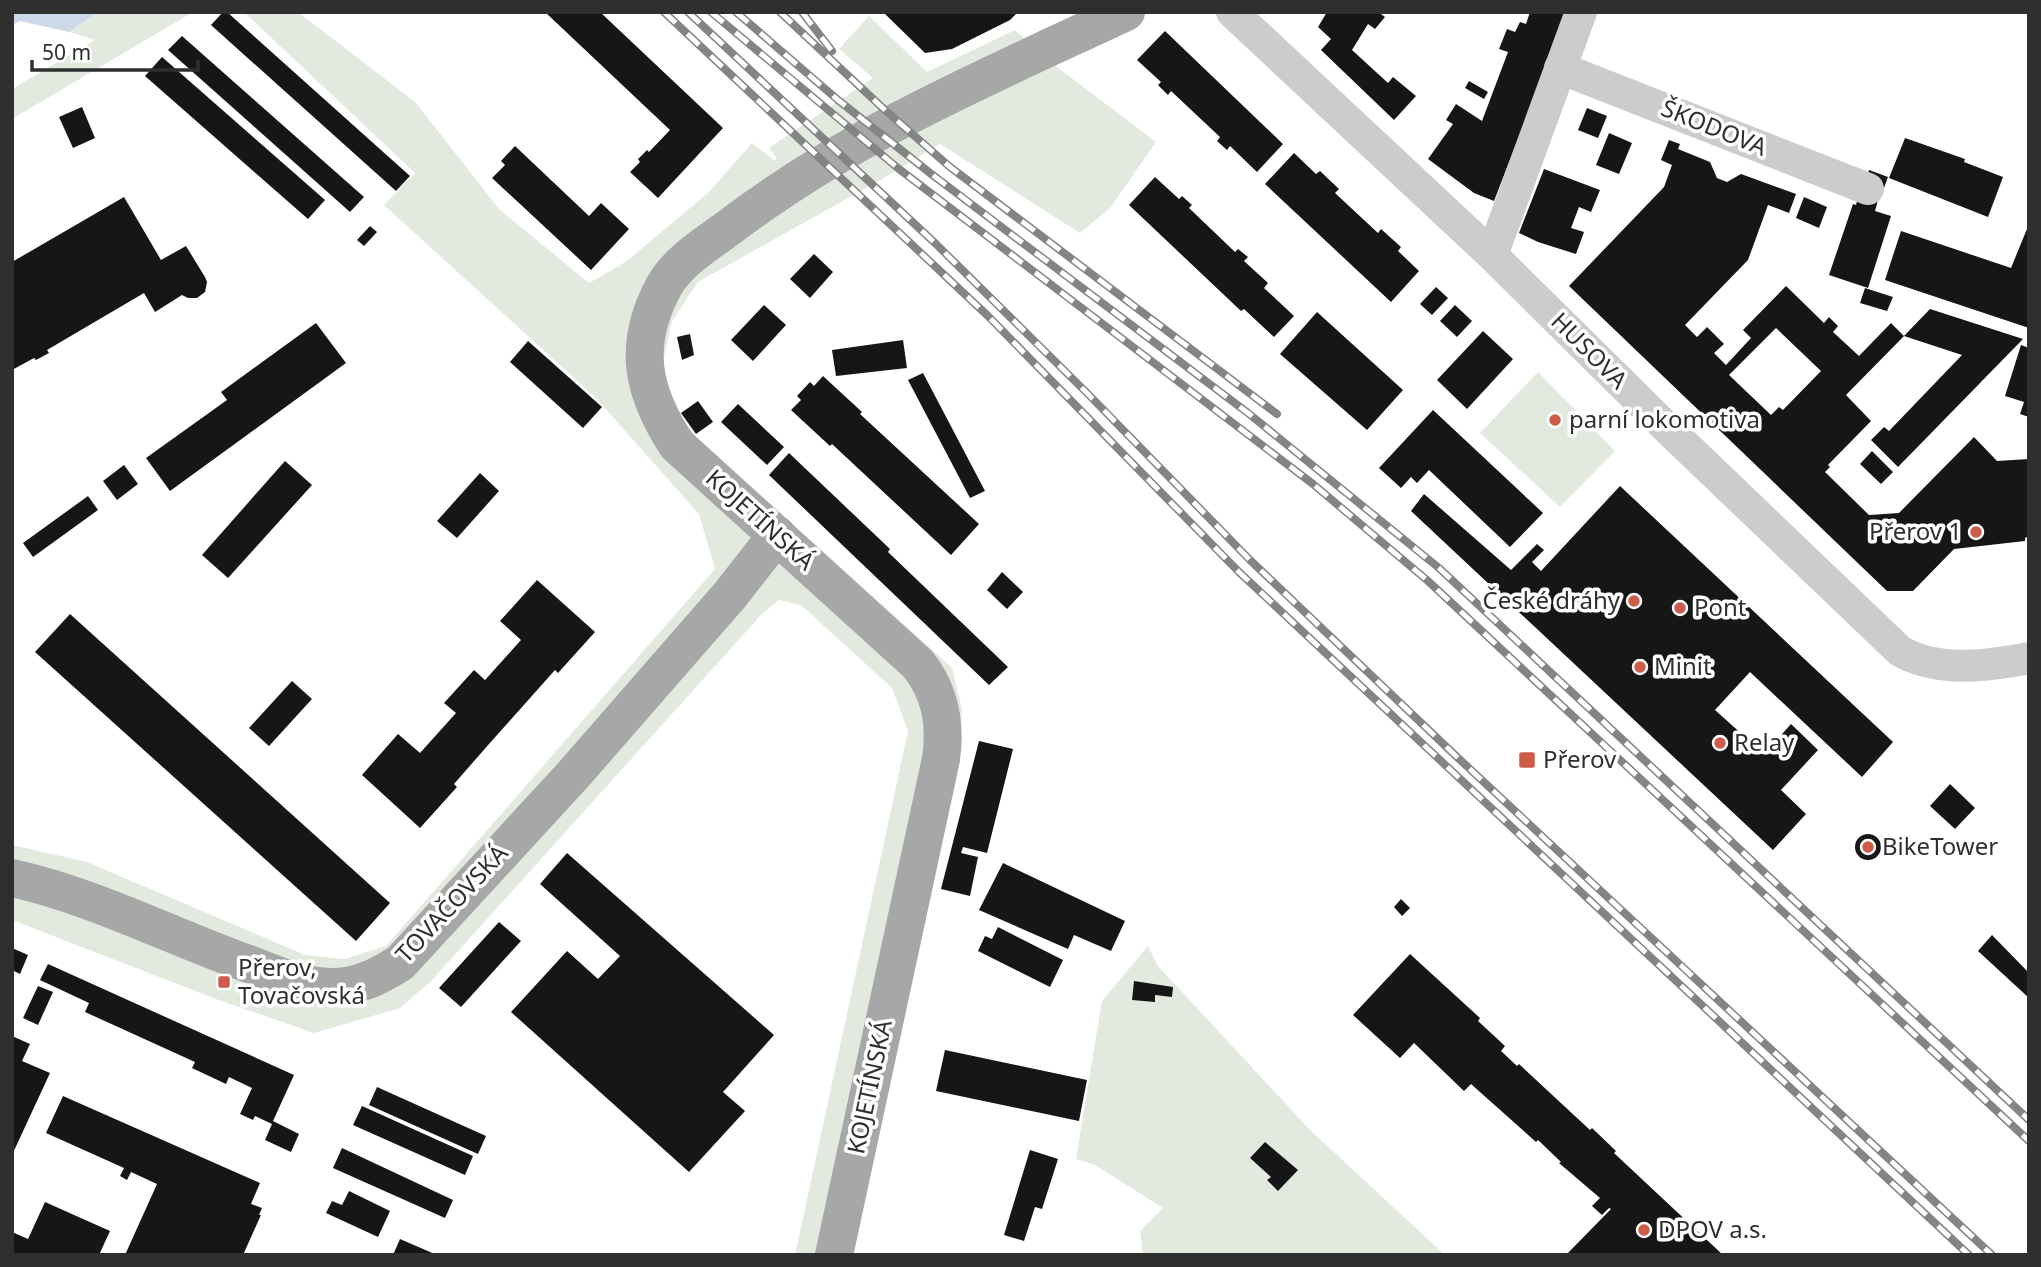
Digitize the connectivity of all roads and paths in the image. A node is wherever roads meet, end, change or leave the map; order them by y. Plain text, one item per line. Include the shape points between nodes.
1 (1126, 12) edge
2 (1232, 12) edge
3 (1581, 12) edge
4 (1560, 68) junction
5 (1868, 189) dead end
6 (1492, 255) junction
7 (776, 535) junction
8 (2029, 658) edge
9 (12, 878) edge
10 (834, 1255) edge

1 - 7 main road, KOJETÍNSKÁ via 912,112 846,150 750,212 691,257 666,284 648,328 645,369 660,419 677,445
2 - 6 street, HUSOVA
3 - 4 street
4 - 5 street, ŠKODOVA
4 - 6 street
6 - 8 street, HUSOVA via 1900,652 1958,666
7 - 9 main road, TOVAČOVSKÁ via 730,595 573,775 400,963 380,976 348,986 305,983 59,890
7 - 10 main road, KOJETÍNSKÁ via 918,664 938,698 944,732

